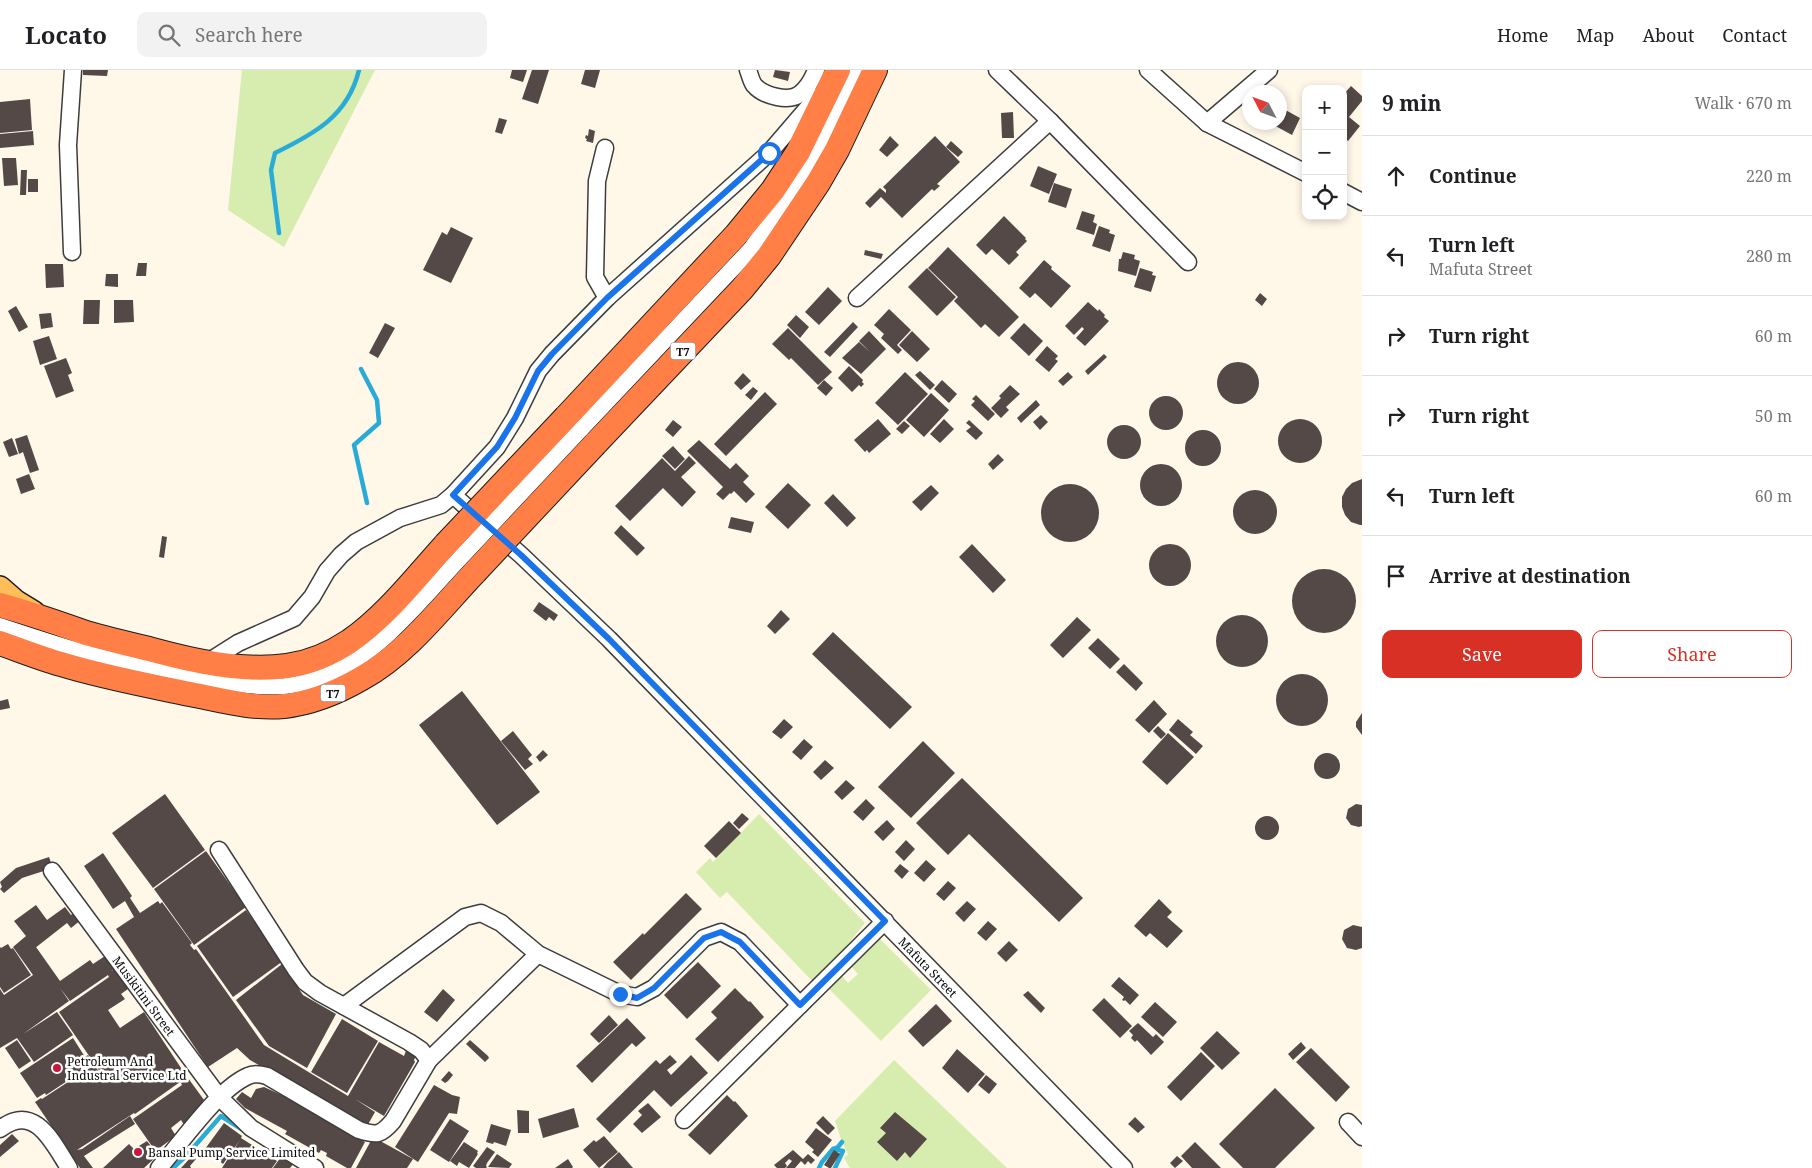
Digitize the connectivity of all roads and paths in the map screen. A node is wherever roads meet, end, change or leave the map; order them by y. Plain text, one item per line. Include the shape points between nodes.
1 (73, 70) edge
2 (748, 70) edge
3 (857, 70) edge
4 (874, 70) edge
5 (997, 70) edge
6 (1148, 70) edge
7 (1269, 70) edge
8 (829, 72) edge
9 (1050, 121) junction
10 (1207, 123) junction
11 (605, 148) dead end
12 (1302, 171) edge
13 (1347, 194) edge
14 (1362, 202) edge
15 (72, 252) dead end
16 (1188, 262) dead end
17 (607, 298) junction
18 (857, 298) dead end
19 (580, 430) junction
20 (453, 495) junction
21 (461, 558) junction
22 (0, 587) edge
23 (0, 604) edge
24 (45, 618) junction
25 (0, 626) edge
26 (0, 643) edge
27 (74, 649) junction
28 (208, 662) junction
29 (160, 670) junction
30 (219, 850) dead end
31 (52, 871) dead end
32 (885, 921) junction
33 (538, 954) junction
34 (800, 1005) junction
35 (344, 1006) junction
36 (429, 1060) junction
37 (219, 1097) junction
38 (684, 1120) dead end
39 (1348, 1122) dead end
40 (0, 1129) edge
41 (1362, 1136) edge
42 (69, 1168) edge
43 (159, 1168) edge
44 (315, 1168) edge
45 (1124, 1168) edge

1 - 15 street via 68,145
2 - 8 street via 753,84 774,97 800,94 812,79
3 - 19 street via 824,139 781,209 751,249
4 - 19 highway, T7 via 823,175 769,256 742,289
5 - 9 street
6 - 10 street
7 - 10 street
8 - 17 street via 769,153
8 - 19 highway, T7 via 798,152 773,190
9 - 16 street
9 - 18 street
10 - 12 street
11 - 17 street via 598,181 595,277
13 - 14 street
17 - 20 street via 538,371 497,447
19 - 21 highway, T7, bridge
19 - 21 highway, T7, bridge
20 - 28 street via 441,506 400,518 356,542 327,571 312,597 294,618 238,643
20 - 32 street, Mafuta Street via 609,639
21 - 28 highway via 394,602 349,641 317,658 288,666 249,668
21 - 29 highway, T7 via 416,636 363,678 333,693 284,706 260,707
22 - 24 main road
23 - 24 highway
24 - 27 highway
25 - 27 street
26 - 27 highway, T7
27 - 29 highway, T7
27 - 29 highway
28 - 29 highway
30 - 35 street via 305,982
31 - 37 street, Musikitini Street
32 - 34 street
32 - 45 street, Mafuta Street
33 - 34 street via 620,994 637,998 654,988 704,938 721,932 740,942
33 - 35 street via 501,923 481,913 466,917
33 - 36 street
34 - 38 street
35 - 36 street via 422,1050
36 - 37 street via 393,1121 379,1134 359,1130 260,1074 247,1076
37 - 43 street
37 - 44 street, Musikitini Street via 251,1128
39 - 41 street
40 - 42 street via 8,1123 25,1120 40,1126

